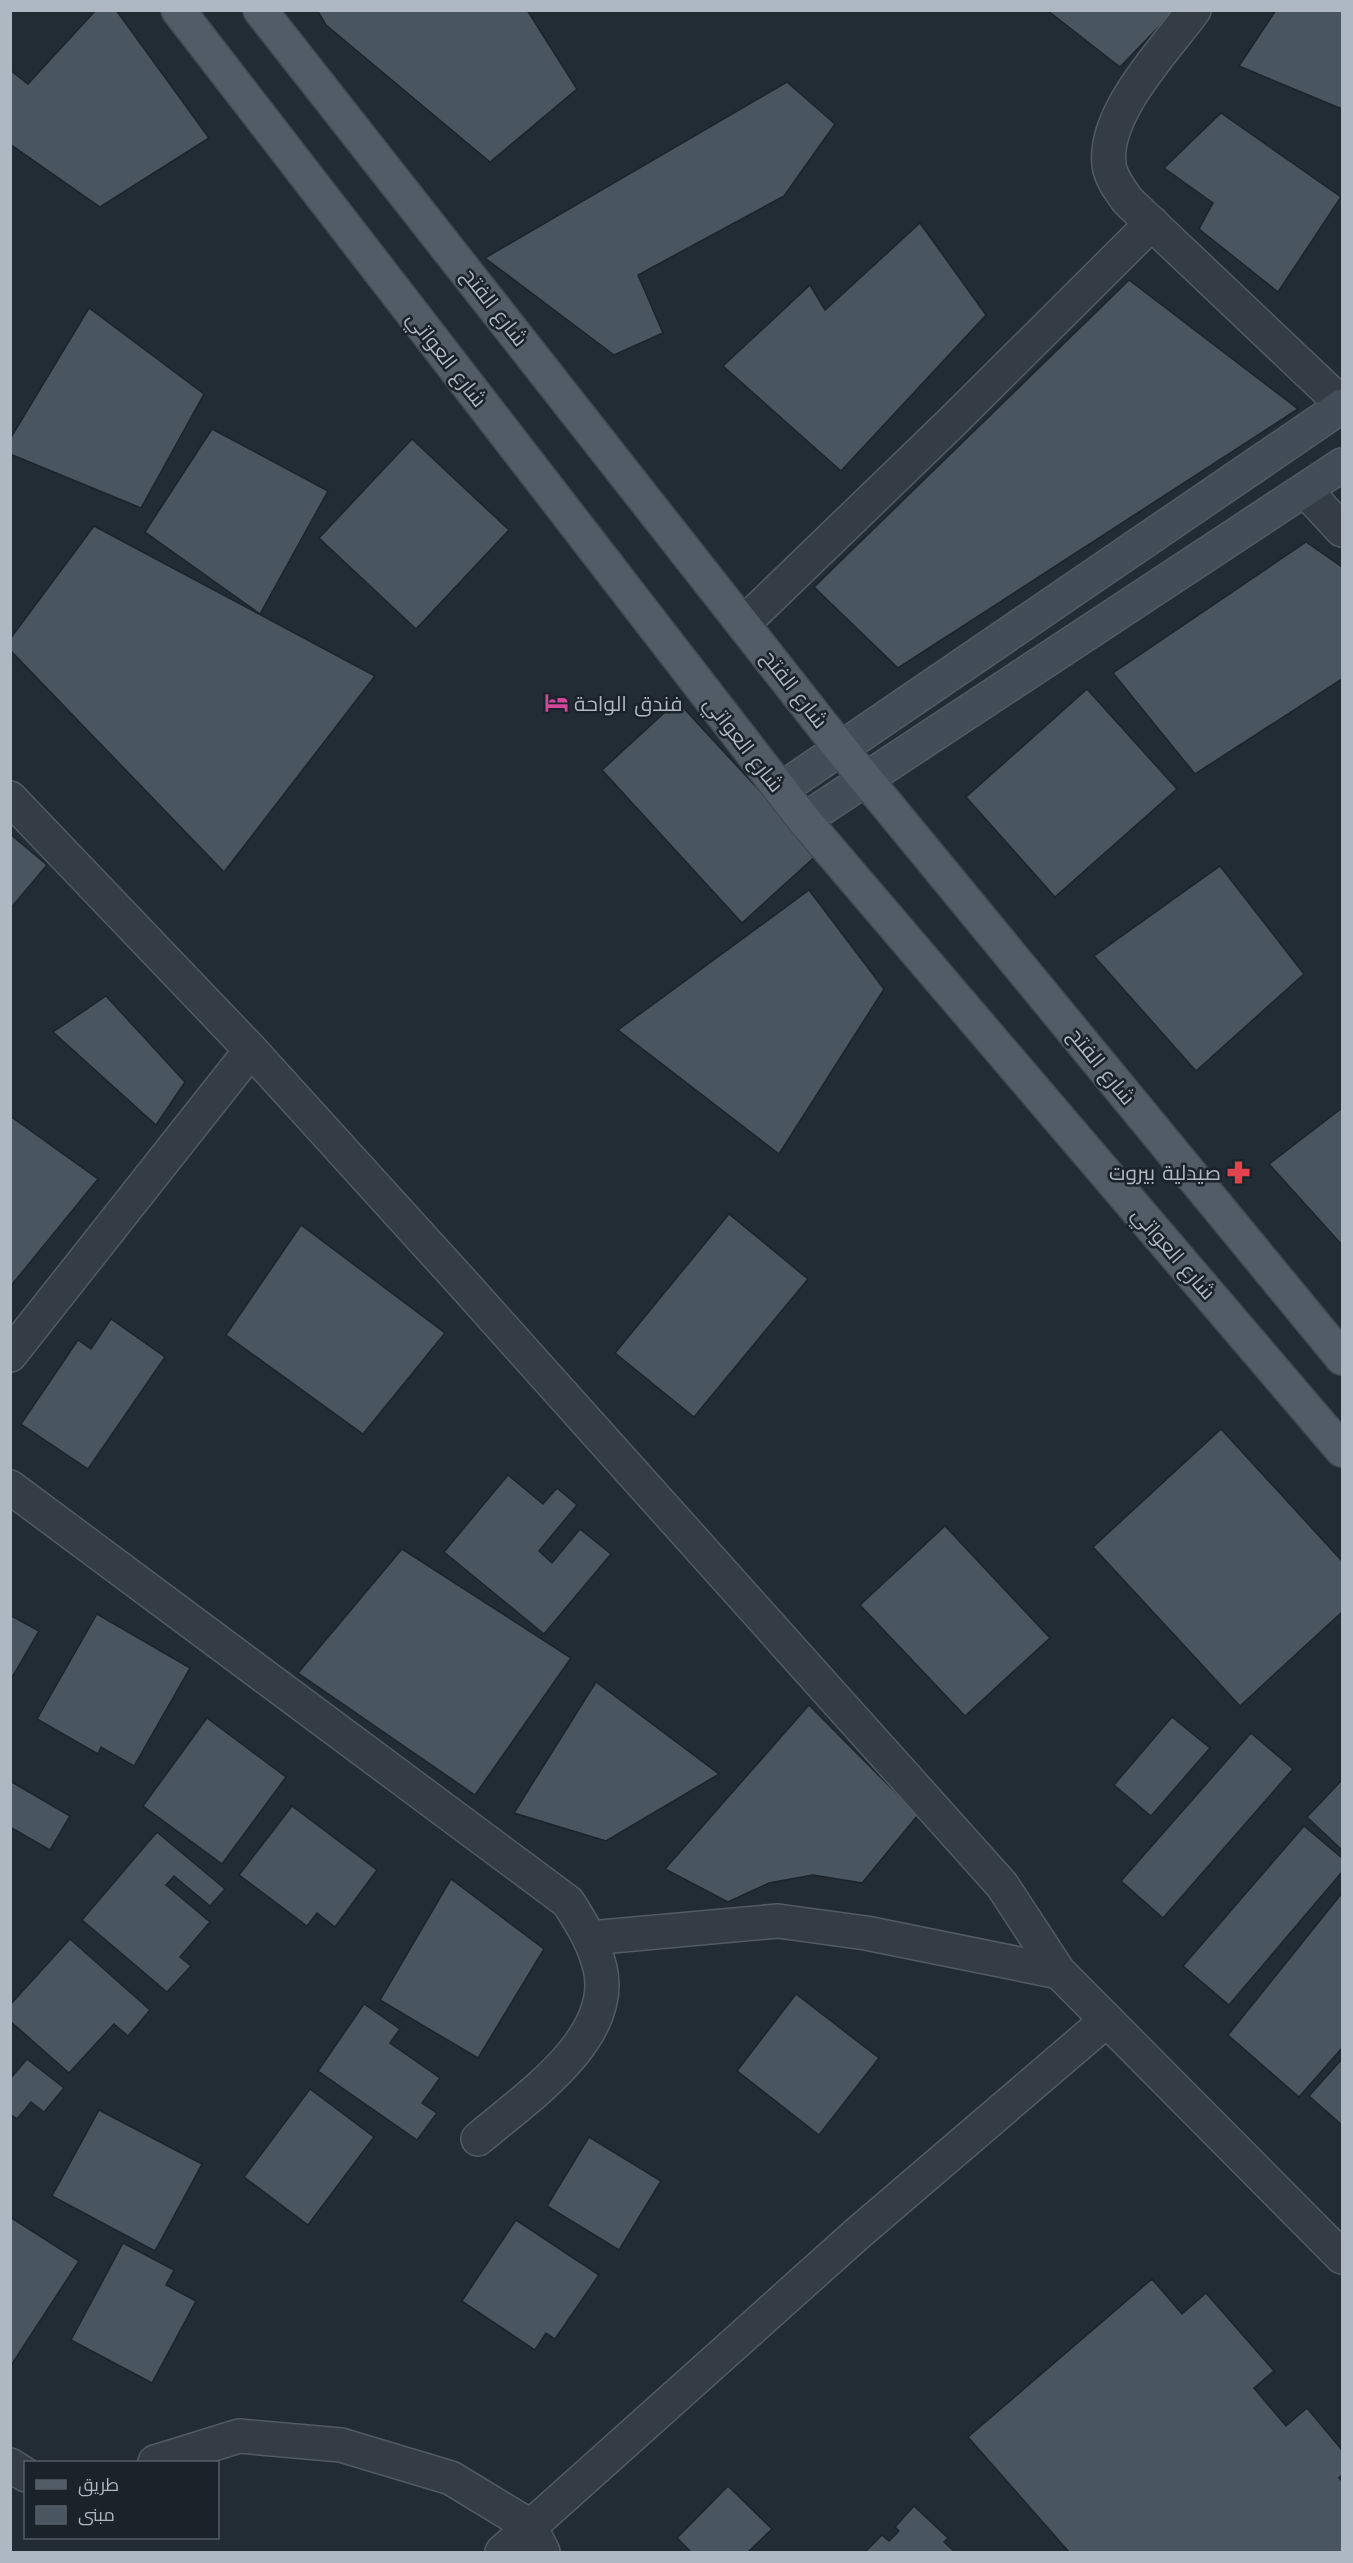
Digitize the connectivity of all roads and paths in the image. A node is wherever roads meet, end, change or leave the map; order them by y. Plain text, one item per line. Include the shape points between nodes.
1 (178, 10) edge
2 (260, 10) edge
3 (1194, 10) edge
4 (1152, 223) junction
5 (1342, 405) edge
6 (1342, 465) edge
7 (1305, 490) junction
8 (1342, 530) edge
9 (744, 623) junction
10 (841, 749) junction
11 (866, 779) junction
12 (780, 790) junction
13 (10, 798) edge
14 (804, 820) junction
15 (251, 1050) junction
16 (10, 1355) edge
17 (1342, 1358) edge
18 (1342, 1450) edge
19 (10, 1487) edge
20 (590, 1938) junction
21 (1059, 1972) junction
22 (1107, 2020) junction
23 (478, 2139) dead end
24 (1342, 2257) edge
25 (160, 2461) edge
26 (10, 2465) edge
27 (24, 2474) edge
28 (536, 2539) edge
29 (502, 2553) edge

1 - 12 main road, شارع العواتي
2 - 9 main road, شارع الفتح
3 - 4 street via 1123,107 1108,145 1109,167 1118,187
4 - 5 street
4 - 9 street
5 - 10 street
6 - 7 street
7 - 8 street
7 - 11 street
9 - 10 main road, شارع الفتح
10 - 11 main road, شارع الفتح
10 - 12 street
11 - 14 street
11 - 17 main road, شارع الفتح
12 - 14 main road, شارع العواتي
13 - 15 street
14 - 18 main road, شارع العواتي
15 - 16 street
15 - 21 street via 1002,1885
19 - 20 street via 568,1902
20 - 21 street via 778,1921 866,1933
20 - 23 street via 601,1971 600,2007 584,2039 560,2068
21 - 22 street
22 - 24 street
22 - 28 street via 666,2404 592,2474
25 - 28 street via 239,2436 341,2445 451,2478
26 - 27 street
28 - 29 street

